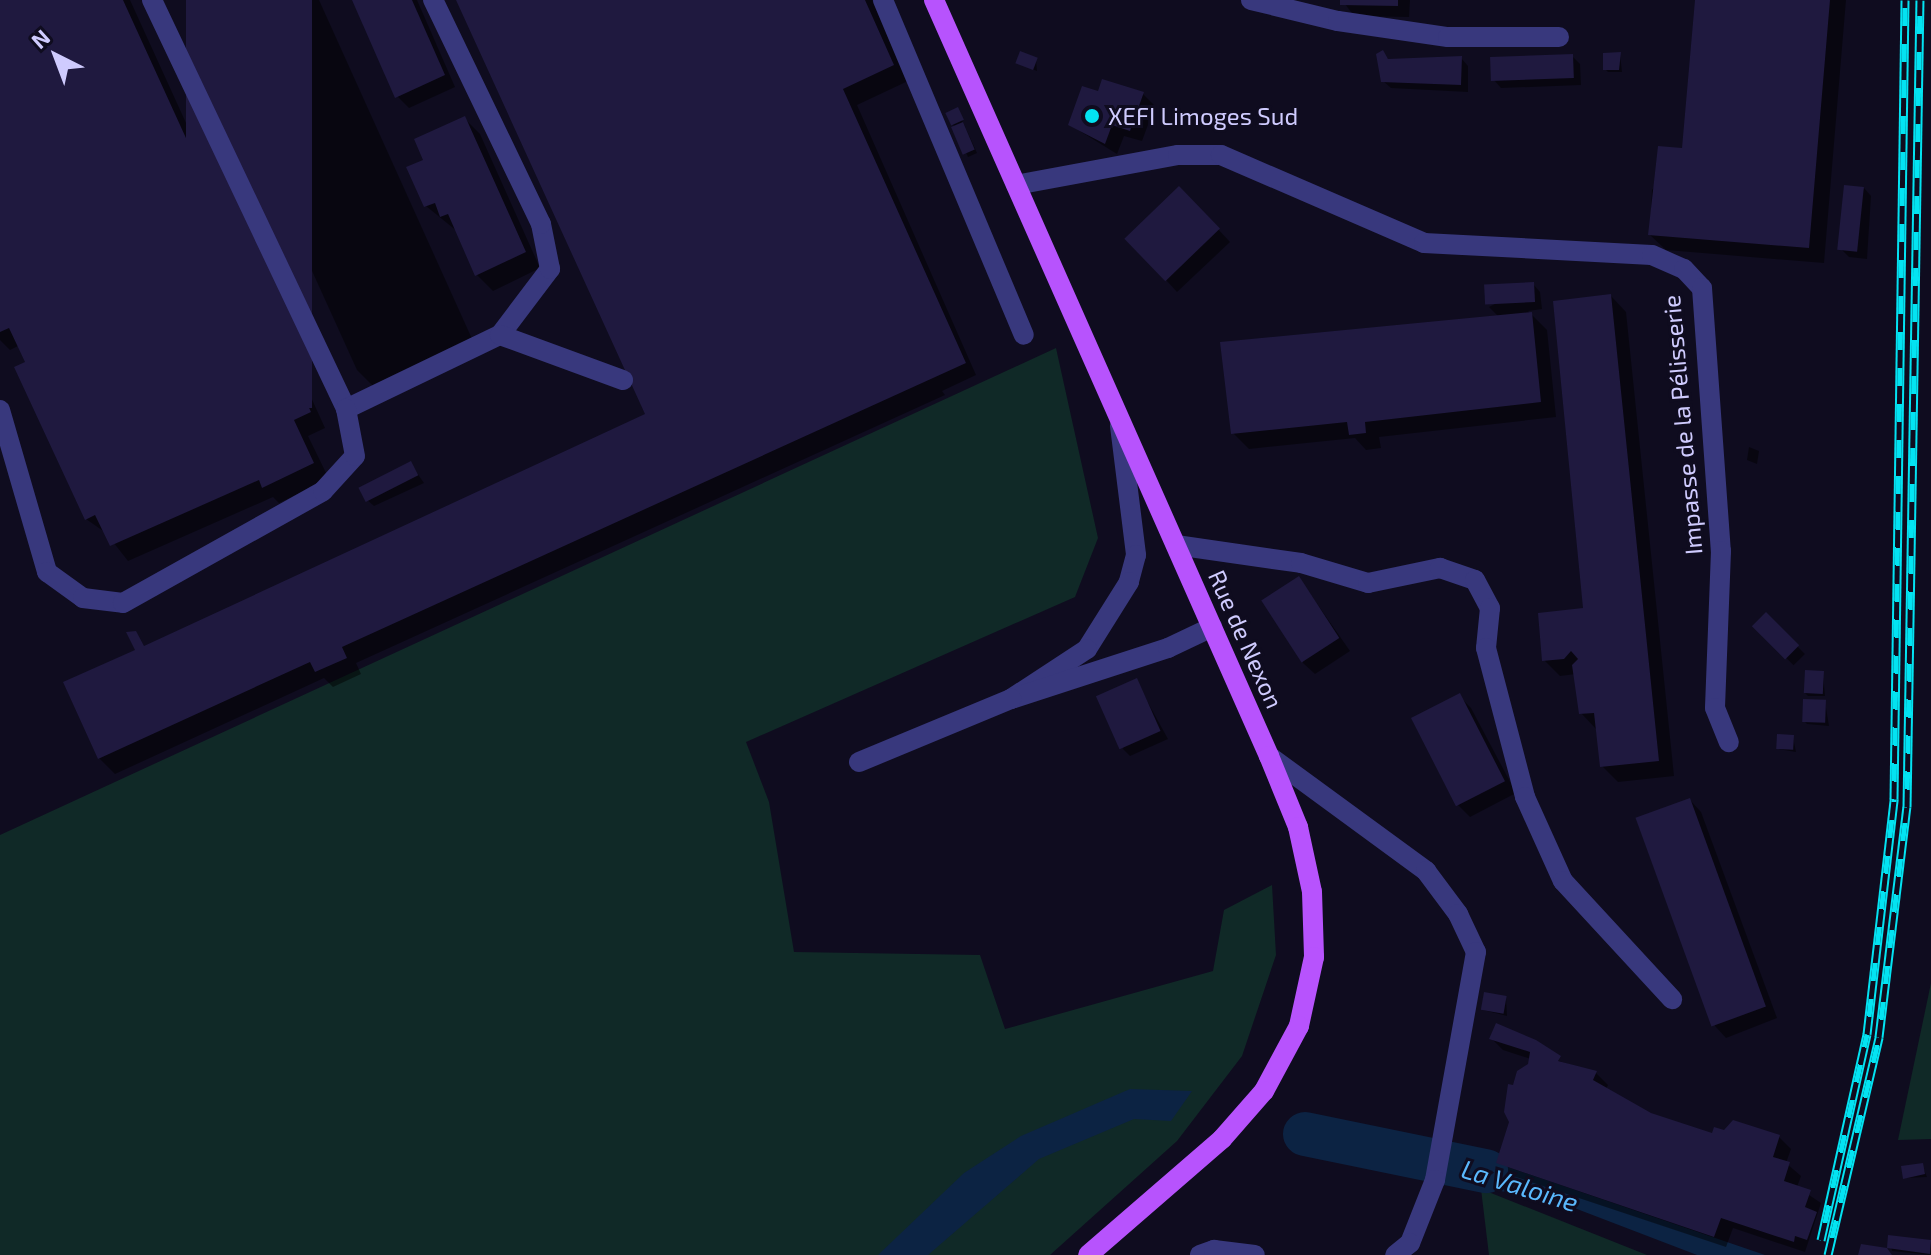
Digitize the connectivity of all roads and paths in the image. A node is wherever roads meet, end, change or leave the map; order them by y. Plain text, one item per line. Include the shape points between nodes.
1 (152, 0) edge
2 (433, 0) edge
3 (883, 0) edge
4 (934, 0) edge
5 (1251, 0) edge
6 (1559, 37) dead end
7 (1016, 185) junction
8 (500, 335) junction
9 (1024, 335) dead end
10 (623, 380) dead end
11 (346, 409) junction
12 (0, 410) edge
13 (1119, 418) junction
14 (1176, 545) junction
15 (1212, 627) junction
16 (1011, 699) junction
17 (1729, 742) dead end
18 (1269, 756) junction
19 (859, 762) dead end
20 (1672, 999) dead end
21 (1088, 1255) edge
22 (1200, 1255) edge
23 (1255, 1255) edge
24 (1395, 1255) edge

1 - 11 street
2 - 8 street via 541,224 550,269
3 - 9 street
4 - 7 main road, Rue de Nexon
5 - 6 street via 1338,21 1448,37
7 - 13 main road, Rue de Nexon
7 - 17 street, Impasse de la Pélisserie via 1178,155 1221,155 1424,243 1652,255 1684,269 1702,288 1721,551 1715,708
8 - 10 street
8 - 11 street
11 - 12 street via 355,456 323,491 123,603 83,598 47,572
13 - 14 main road, Rue de Nexon
13 - 16 street via 1136,555 1129,582 1087,649
14 - 15 main road, Rue de Nexon
14 - 20 street via 1301,563 1368,583 1440,568 1475,580 1490,608 1486,648 1525,797 1563,881
15 - 16 street via 1168,648
15 - 18 main road, Rue de Nexon
16 - 19 street
18 - 21 main road, Rue de Nexon via 1298,827 1312,892 1314,957 1299,1026 1264,1091 1222,1139
18 - 24 street via 1426,871 1458,914 1476,952 1435,1180 1410,1243
22 - 23 street via 1214,1250

